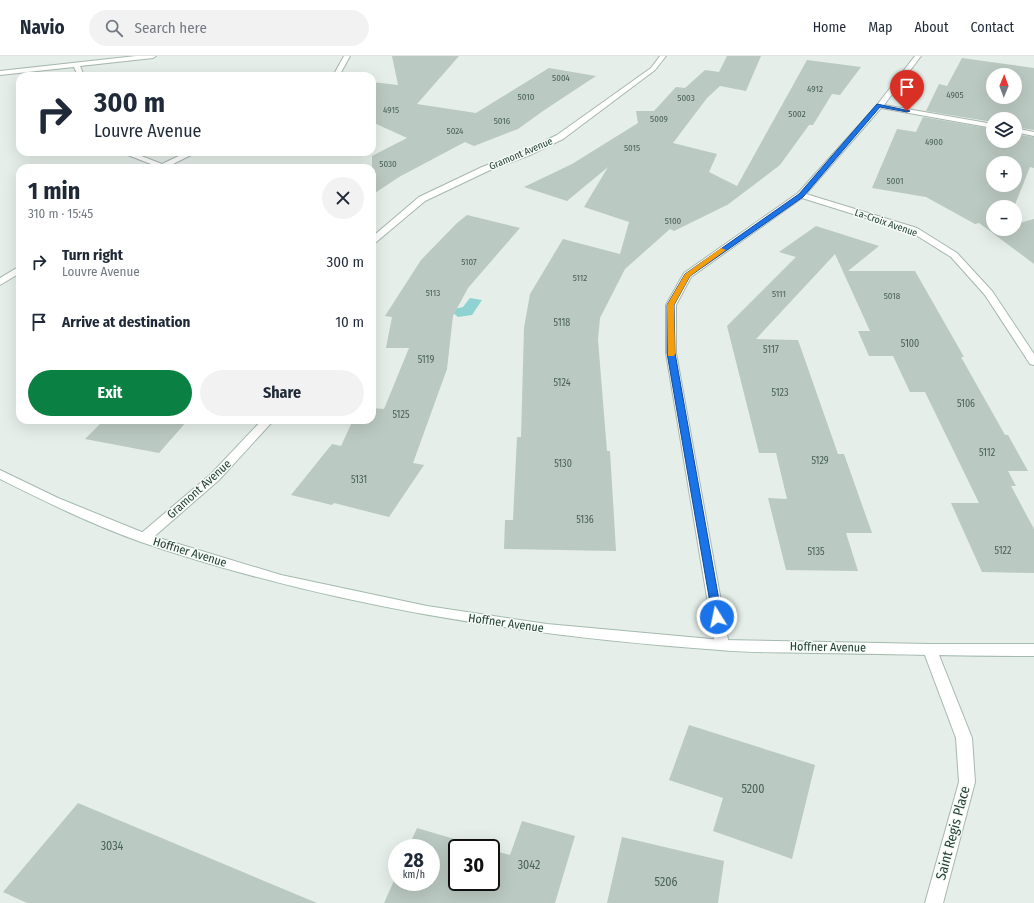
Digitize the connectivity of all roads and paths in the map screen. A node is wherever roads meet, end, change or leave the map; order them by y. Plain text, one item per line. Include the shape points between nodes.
1 (153, 56) edge
2 (347, 56) edge
3 (663, 56) edge
4 (918, 56) edge
5 (76, 64) junction
6 (79, 72) edge
7 (338, 72) edge
8 (0, 73) edge
9 (879, 106) junction
10 (986, 125) edge
11 (1022, 131) edge
12 (1034, 134) edge
13 (134, 156) edge
14 (184, 156) edge
15 (154, 164) edge
16 (167, 164) edge
17 (801, 195) junction
18 (376, 238) edge
19 (16, 272) edge
20 (0, 282) edge
21 (1034, 362) edge
22 (264, 424) edge
23 (0, 474) edge
24 (144, 538) junction
25 (722, 645) junction
26 (930, 650) junction
27 (1034, 650) edge
28 (934, 903) edge

1 - 5 street
2 - 7 street
3 - 18 street, Gramont Avenue via 652,69 560,137 422,199
4 - 9 street
5 - 6 street
5 - 8 street
9 - 10 street
9 - 17 street
11 - 12 street
13 - 15 street
14 - 16 street
17 - 21 street, La-Croix Avenue via 914,230 954,254 989,293
17 - 25 street via 687,275 671,305 671,353
19 - 20 street
22 - 24 street, Gramont Avenue via 215,477
23 - 24 street, Hoffner Avenue
24 - 25 street, Hoffner Avenue via 281,580 427,611 548,628
25 - 26 street, Hoffner Avenue
26 - 27 street, Hoffner Avenue
26 - 28 street, Saint Regis Place via 964,738 967,782

